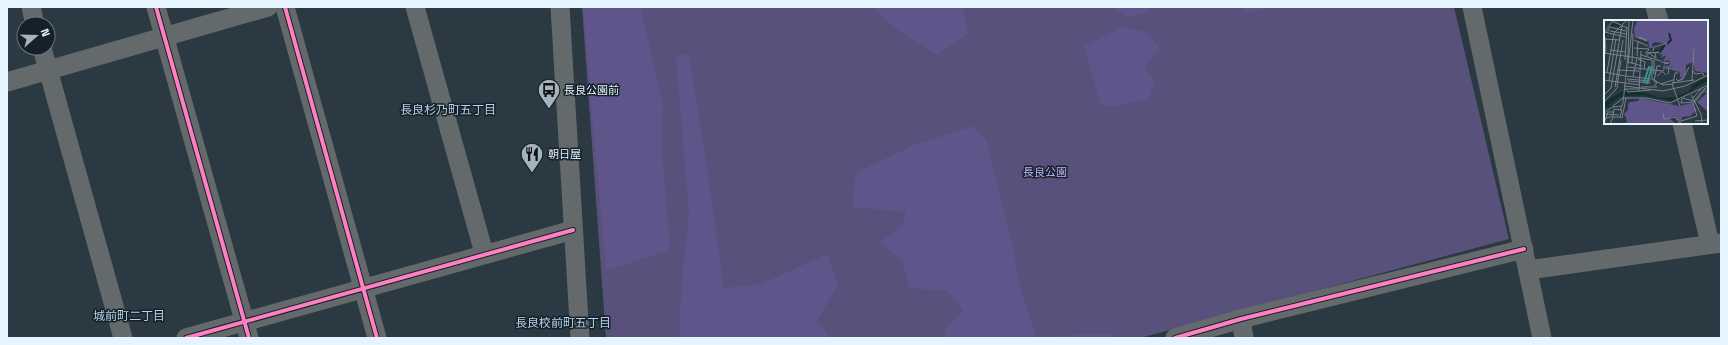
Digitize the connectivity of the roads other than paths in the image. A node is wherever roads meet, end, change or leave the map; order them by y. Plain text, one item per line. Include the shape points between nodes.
1 (156, 7) edge
2 (268, 7) edge
3 (285, 7) edge
4 (415, 7) edge
5 (560, 7) edge
6 (1472, 7) edge
7 (1655, 7) edge
8 (1658, 20) edge
9 (164, 36) junction
10 (44, 56) edge
11 (48, 69) junction
12 (7, 82) edge
13 (1682, 124) edge
14 (573, 230) junction
15 (1716, 243) edge
16 (1524, 248) junction
17 (484, 253) junction
18 (1528, 270) junction
19 (363, 288) junction
20 (1241, 319) junction
21 (246, 330) edge
22 (123, 338) edge
23 (186, 338) edge
24 (377, 338) edge
25 (580, 338) edge
26 (1175, 338) edge
27 (1244, 338) edge
28 (1542, 338) edge

1 - 9 street
2 - 9 street
3 - 19 street
4 - 17 street
5 - 14 street
6 - 16 street
7 - 8 street
9 - 11 street
9 - 21 street
10 - 11 street
11 - 12 street
11 - 22 street
13 - 15 street
14 - 17 street
14 - 25 street
15 - 18 street
16 - 18 street
16 - 20 street
17 - 19 street
18 - 28 street
19 - 21 street
19 - 24 street
20 - 26 street
20 - 27 street
21 - 23 street

